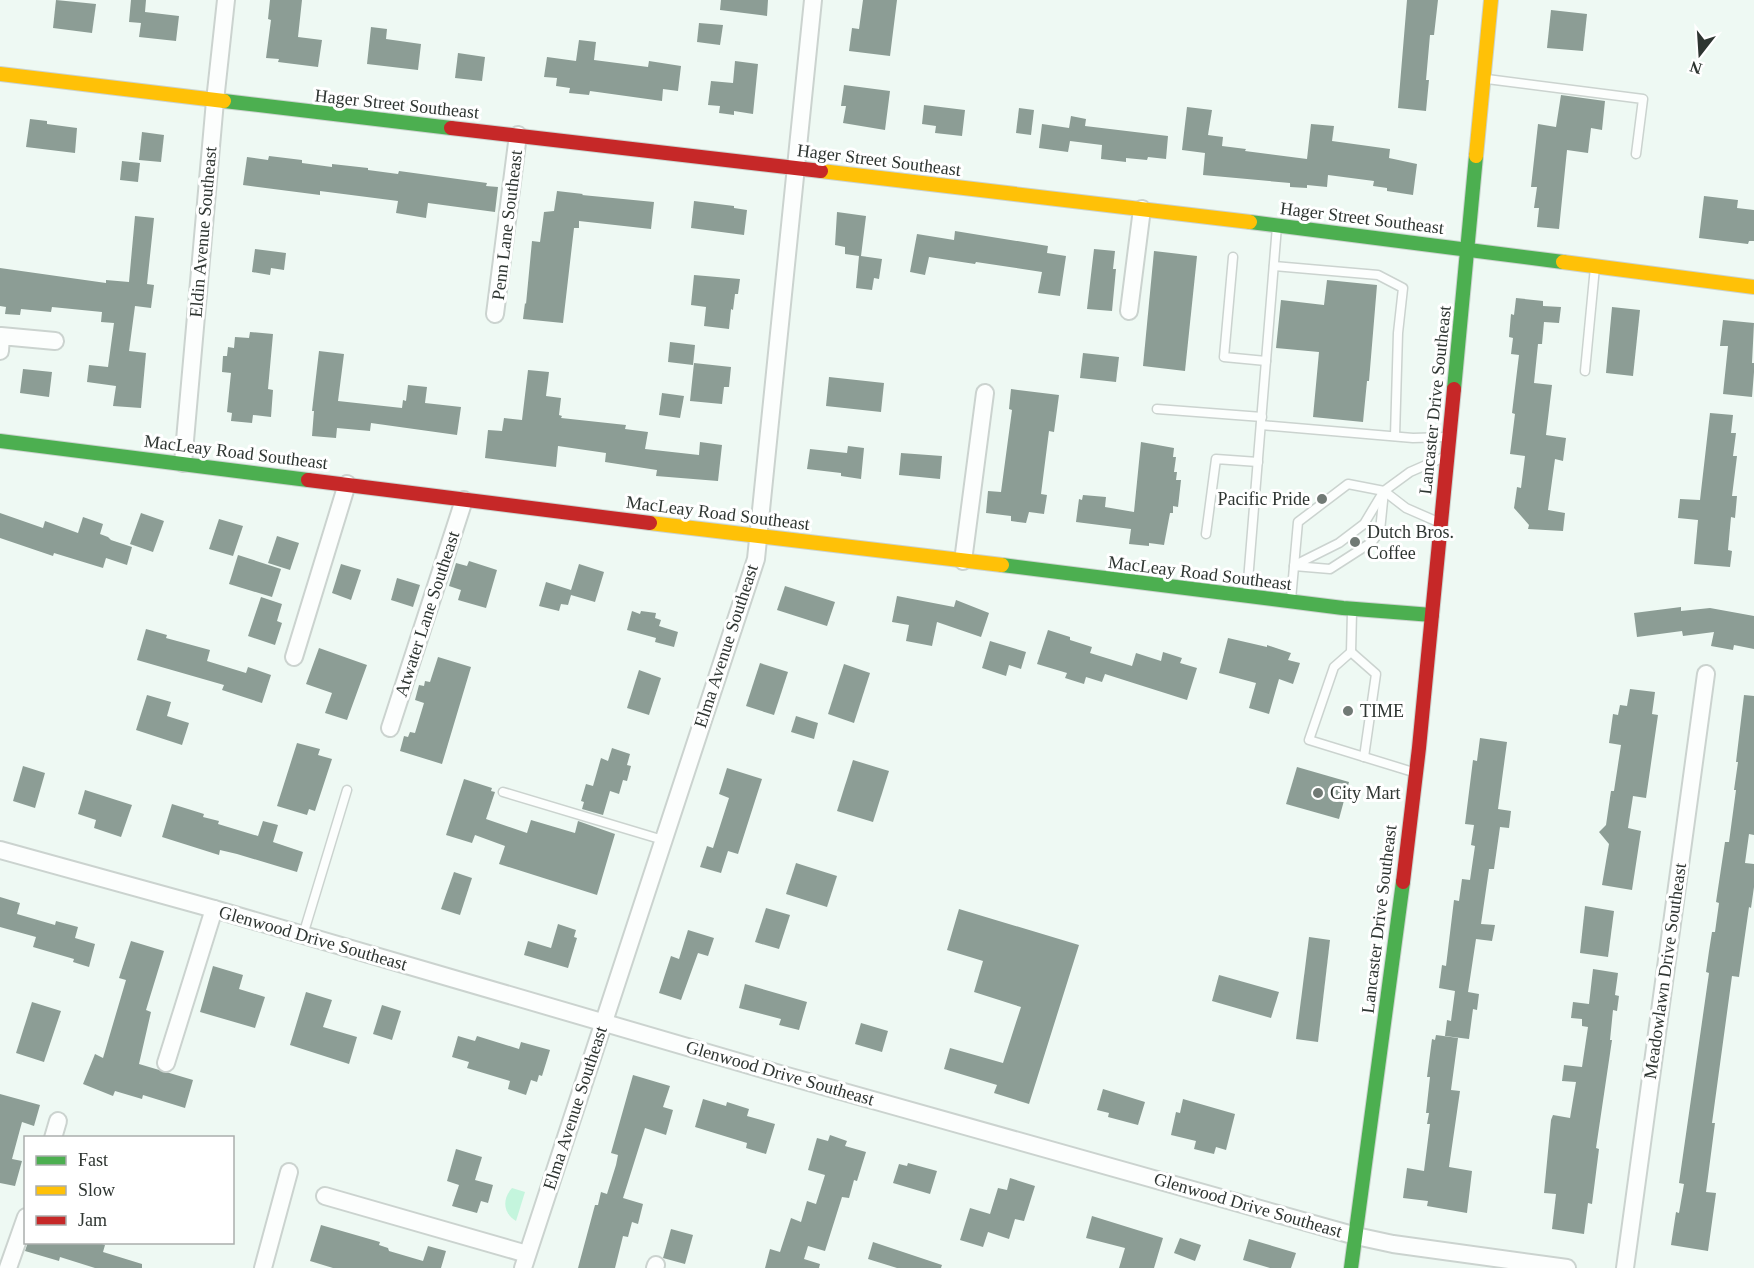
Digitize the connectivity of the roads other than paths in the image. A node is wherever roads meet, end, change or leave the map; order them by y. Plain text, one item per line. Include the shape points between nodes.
1 (226, 0) edge
2 (813, 0) edge
3 (1491, 0) edge
4 (0, 74) edge
5 (1484, 79) junction
6 (214, 101) junction
7 (518, 135) junction
8 (1635, 154) dead end
9 (796, 168) junction
10 (1142, 210) junction
11 (1277, 226) junction
12 (1468, 249) junction
13 (1233, 257) dead end
14 (1274, 266) junction
15 (1595, 266) junction
16 (1754, 287) edge
17 (1129, 311) dead end
18 (495, 314) dead end
19 (55, 341) dead end
20 (0, 351) edge
21 (1266, 361) junction
22 (1585, 371) dead end
23 (985, 393) dead end
24 (1157, 409) dead end
25 (1261, 421) junction
26 (1395, 436) junction
27 (1449, 437) junction
28 (0, 441) edge
29 (1448, 455) junction
30 (1258, 462) junction
31 (183, 464) junction
32 (347, 484) junction
33 (1384, 491) junction
34 (464, 500) junction
35 (1441, 523) junction
36 (1206, 534) dead end
37 (759, 536) junction
38 (963, 561) junction
39 (1294, 566) junction
40 (1247, 595) junction
41 (1290, 601) junction
42 (1352, 610) junction
43 (1432, 615) junction
44 (1351, 652) junction
45 (294, 657) dead end
46 (1706, 674) dead end
47 (390, 728) dead end
48 (1364, 757) junction
49 (1416, 772) junction
50 (347, 790) dead end
51 (503, 792) dead end
52 (663, 840) junction
53 (0, 850) edge
54 (214, 909) junction
55 (303, 935) junction
56 (603, 1022) junction
57 (166, 1063) dead end
58 (58, 1121) dead end
59 (53, 1136) edge
60 (289, 1172) dead end
61 (325, 1196) dead end
62 (24, 1223) edge
63 (1356, 1236) junction
64 (525, 1261) edge
65 (8, 1268) edge
66 (263, 1268) edge
67 (1351, 1268) edge
68 (1567, 1268) edge
69 (1625, 1268) edge

1 - 6 street, Eldin Avenue Southeast
2 - 9 street, Elma Avenue Southeast
3 - 5 street, Lancaster Drive Southeast
4 - 6 street, Hager Street Southeast
5 - 8 lane via 1642,99
5 - 12 street, Lancaster Drive Southeast
6 - 7 street, Hager Street Southeast
6 - 31 street, Eldin Avenue Southeast
7 - 9 street, Hager Street Southeast
7 - 18 street, Penn Lane Southeast
9 - 10 street, Hager Street Southeast
9 - 37 street, Elma Avenue Southeast
10 - 11 street, Hager Street Southeast
10 - 17 street
11 - 12 street, Hager Street Southeast
11 - 14 lane
12 - 15 street, Hager Street Southeast
12 - 27 street, Lancaster Drive Southeast
13 - 21 lane via 1224,357
14 - 21 lane
14 - 26 lane via 1378,275 1403,288
15 - 16 street, Hager Street Southeast
15 - 22 lane
19 - 20 street via 1,336
21 - 25 lane
23 - 38 street
24 - 25 lane
25 - 26 lane
25 - 30 lane
26 - 27 lane
27 - 29 street, Lancaster Drive Southeast
28 - 31 street, MacLeay Road Southeast
29 - 33 lane via 1410,472
29 - 35 street, Lancaster Drive Southeast
30 - 36 lane via 1216,459
30 - 40 lane
31 - 32 street, MacLeay Road Southeast
32 - 34 street, MacLeay Road Southeast
32 - 45 street
33 - 35 lane via 1406,508
33 - 39 lane via 1364,524 1339,543
33 - 39 lane via 1380,531 1372,542 1330,569
33 - 39 lane via 1348,484 1310,512 1298,522
34 - 37 street, MacLeay Road Southeast
34 - 47 street, Atwater Lane Southeast
35 - 43 street, Lancaster Drive Southeast
37 - 38 street, MacLeay Road Southeast
37 - 52 street, Elma Avenue Southeast via 756,558
38 - 40 street, MacLeay Road Southeast
39 - 41 lane
40 - 41 street, MacLeay Road Southeast
41 - 42 street, MacLeay Road Southeast
42 - 43 street, MacLeay Road Southeast
42 - 44 lane
43 - 49 street, Lancaster Drive Southeast
44 - 48 lane via 1376,674
44 - 48 lane via 1334,667 1309,740
46 - 69 street, Meadowlawn Drive Southeast
48 - 49 lane
49 - 63 street, Lancaster Drive Southeast
50 - 55 lane
51 - 52 lane
52 - 56 street, Elma Avenue Southeast
53 - 54 street, Glenwood Drive Southeast
54 - 55 street, Glenwood Drive Southeast
54 - 57 street
55 - 56 street, Glenwood Drive Southeast
56 - 63 street, Glenwood Drive Southeast
56 - 64 street, Elma Avenue Southeast
58 - 59 street
60 - 66 street
61 - 64 street
62 - 65 street
63 - 67 street, Lancaster Drive Southeast
63 - 68 street, Glenwood Drive Southeast

